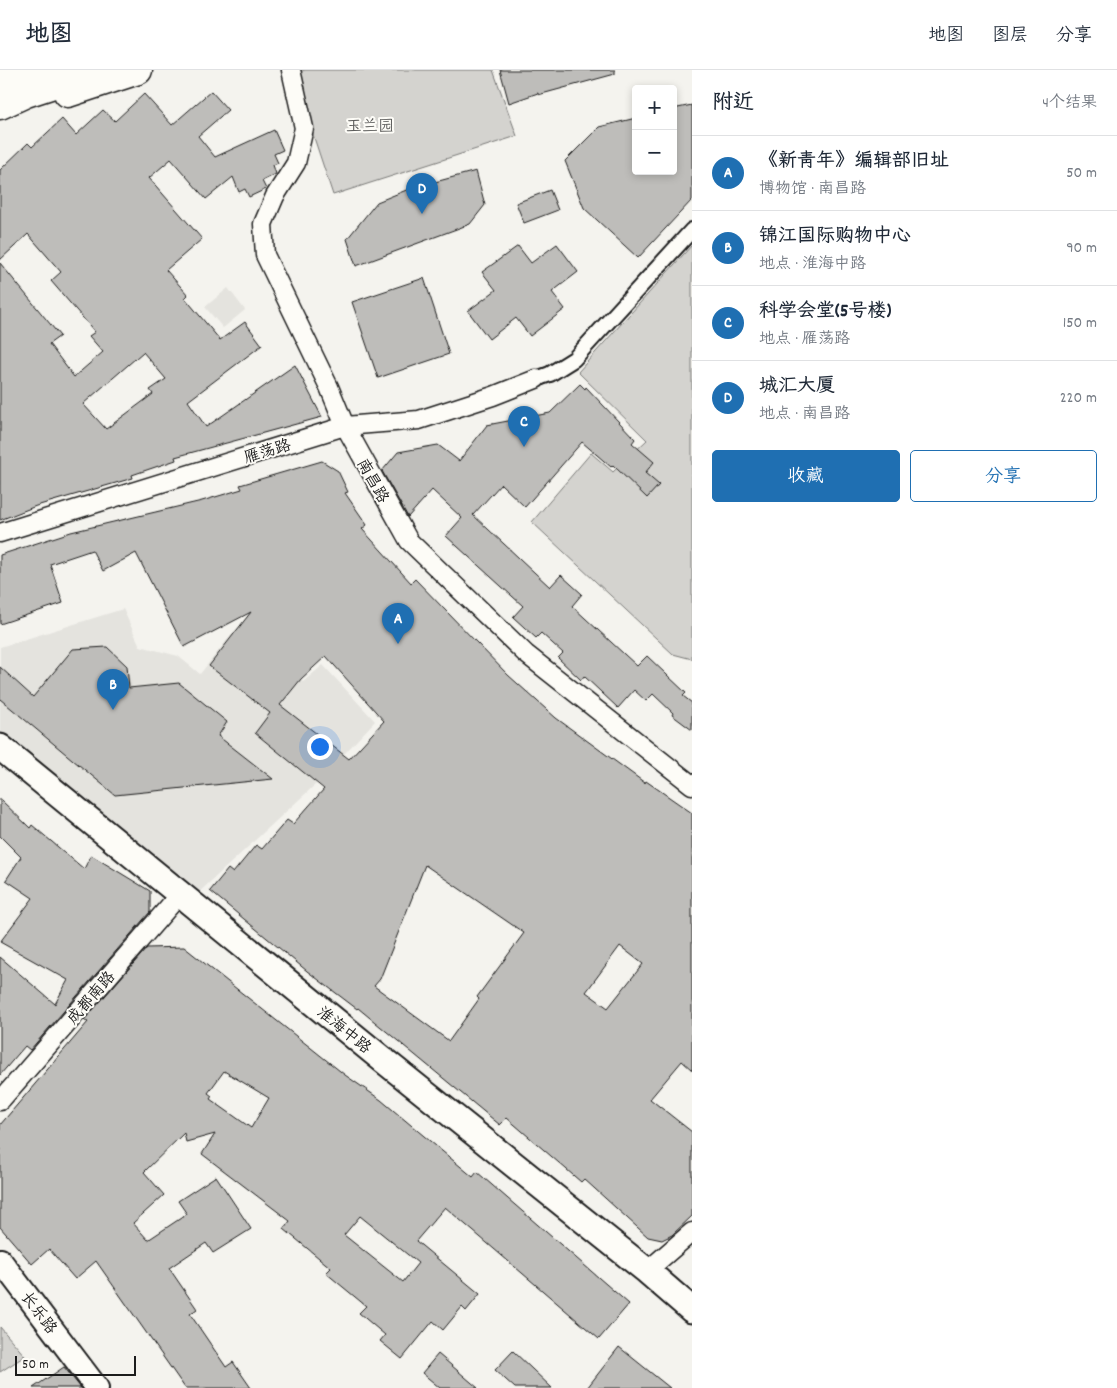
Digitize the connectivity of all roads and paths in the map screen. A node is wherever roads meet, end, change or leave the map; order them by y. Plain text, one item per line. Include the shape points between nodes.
1 (32, 70) edge
2 (52, 70) edge
3 (96, 70) edge
4 (138, 70) edge
5 (292, 70) edge
6 (0, 82) edge
7 (0, 90) edge
8 (0, 105) edge
9 (0, 115) edge
10 (692, 230) edge
11 (536, 379) joint
12 (344, 426) junction
13 (0, 533) edge
14 (0, 747) edge
15 (692, 785) edge
16 (180, 894) junction
17 (0, 1100) edge
18 (692, 1232) edge
19 (0, 1260) edge
20 (648, 1271) junction
21 (692, 1310) edge
22 (97, 1388) edge

1 - 6 main road
2 - 7 main road
3 - 8 main road
4 - 9 main road
5 - 12 street, 南昌路 via 304,128 296,163 275,196 263,224 265,255 329,387
10 - 11 street via 574,359
11 - 12 street, 雁荡路 via 419,420
12 - 13 street, 雁荡路
12 - 15 street, 南昌路 via 408,541 526,654
14 - 16 main road, 淮海中路
16 - 17 street, 成都南路
16 - 20 main road, 淮海中路
18 - 20 street
19 - 22 street, 长乐路
20 - 21 main road, 淮海中路

